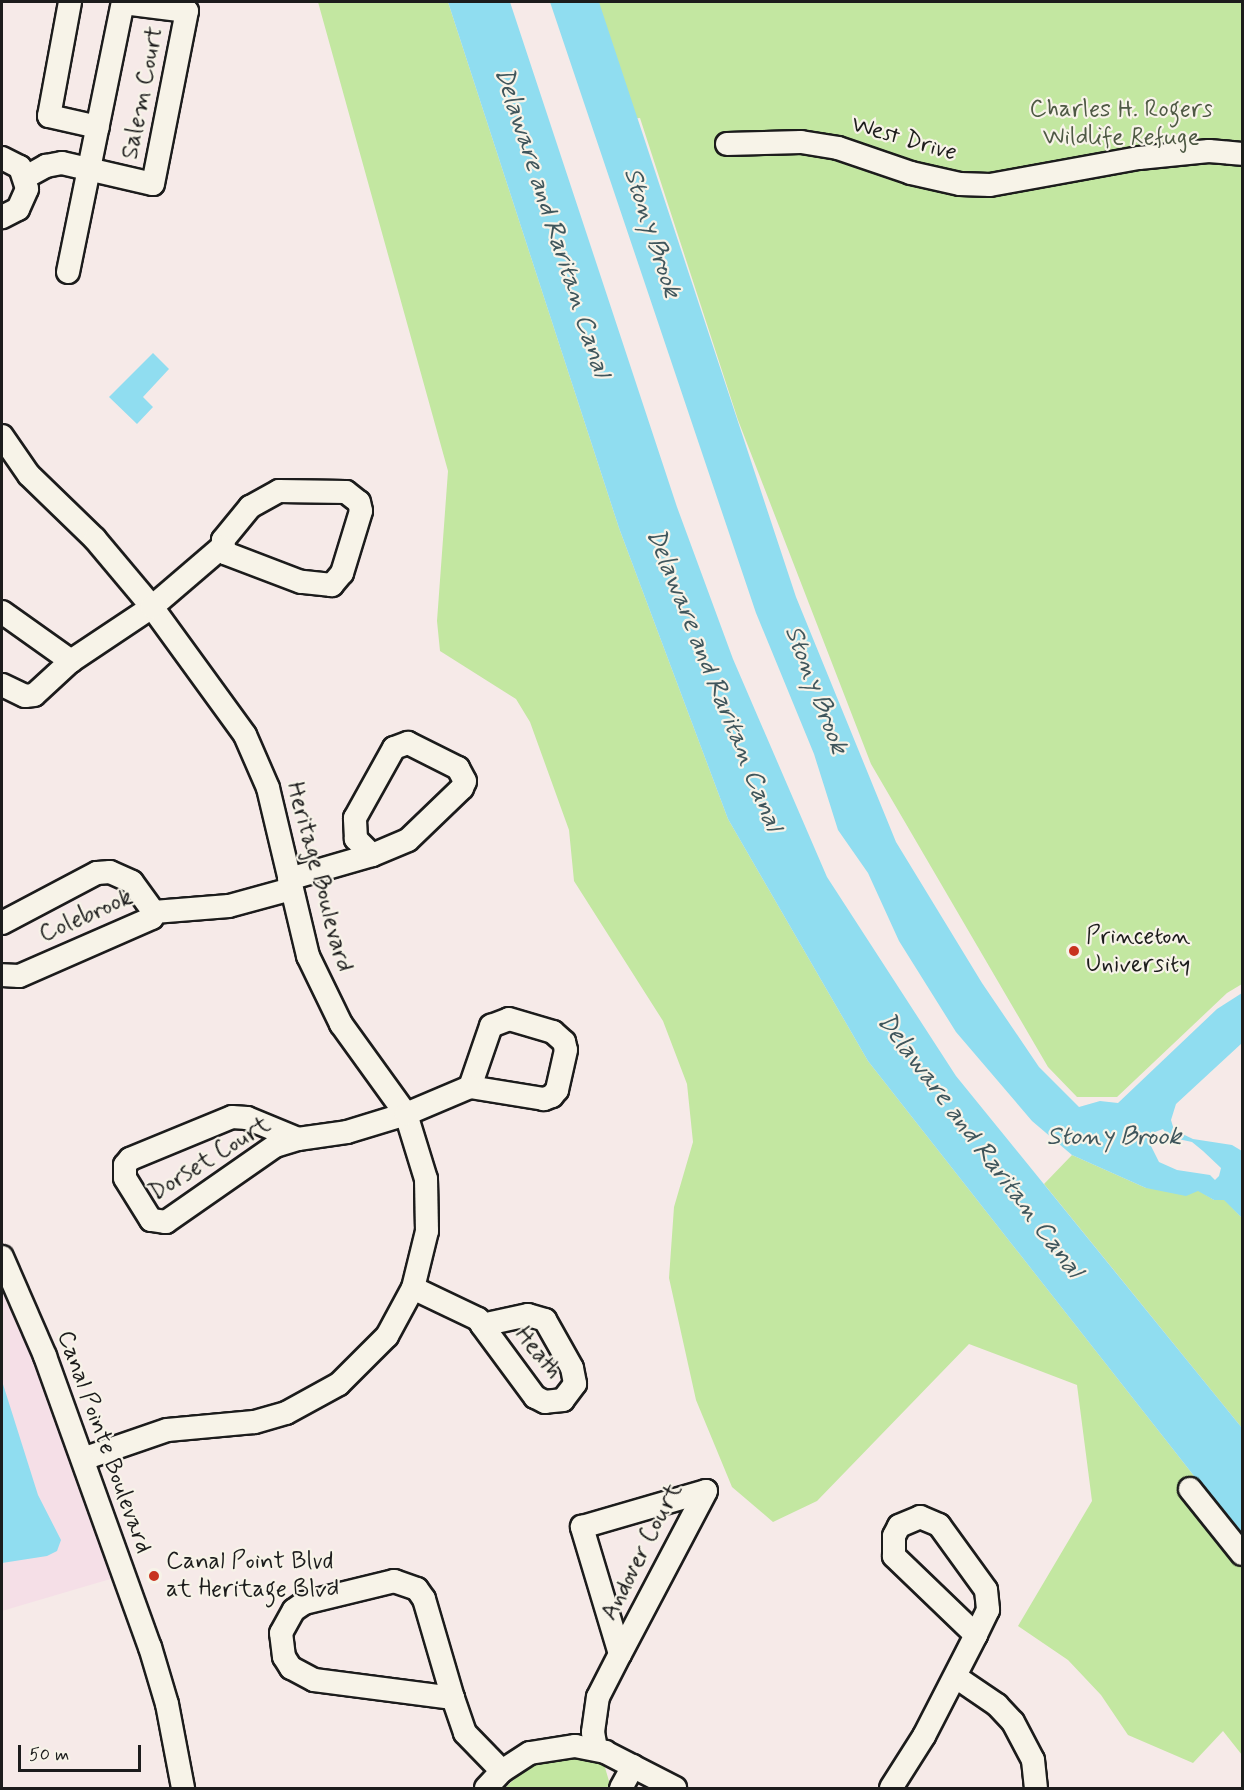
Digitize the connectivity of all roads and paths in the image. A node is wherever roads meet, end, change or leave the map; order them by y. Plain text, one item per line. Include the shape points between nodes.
1 (70, 2) edge
2 (123, 2) edge
3 (98, 127) junction
4 (727, 144) dead end
5 (1242, 154) edge
6 (2, 158) edge
7 (89, 172) junction
8 (26, 177) junction
9 (2, 217) edge
10 (68, 272) dead end
11 (2, 436) edge
12 (8, 460) edge
13 (222, 547) junction
14 (152, 607) junction
15 (2, 612) edge
16 (71, 661) junction
17 (2, 685) edge
18 (372, 855) junction
19 (290, 884) junction
20 (154, 912) junction
21 (2, 923) edge
22 (2, 975) edge
23 (470, 1087) junction
24 (406, 1114) junction
25 (298, 1139) junction
26 (2, 1257) edge
27 (413, 1288) junction
28 (482, 1325) dead end
29 (82, 1459) junction
30 (1190, 1489) dead end
31 (1242, 1554) edge
32 (976, 1635) junction
33 (620, 1654) junction
34 (956, 1677) junction
35 (453, 1698) junction
36 (596, 1749) junction
37 (633, 1766) junction
38 (501, 1771) junction
39 (183, 1788) edge
40 (486, 1788) edge
41 (621, 1788) edge
42 (675, 1788) edge
43 (891, 1788) edge
44 (1036, 1788) edge

1 - 3 street, Salem Court via 49,117
2 - 3 street, Salem Court
2 - 7 street, Salem Court via 187,11 153,184
3 - 7 street, Salem Court
4 - 5 street, West Drive via 801,142 838,148 912,173 990,185 1139,158 1209,151
6 - 8 street via 20,167
7 - 8 street, Salem Court via 62,163 46,166
7 - 10 street, Salem Court
8 - 9 street via 25,200 18,209
11 - 12 street, Heritage Boulevard
12 - 14 street, Heritage Boulevard via 95,539
13 - 13 street via 238,560 272,573 301,582 332,585 342,573 361,511 359,502 346,492 267,494 250,507 223,540
13 - 14 street
14 - 16 street
14 - 19 street, Heritage Boulevard via 228,709 257,759
15 - 16 street
16 - 17 street via 34,695 26,696
18 - 18 street via 408,840 462,788 464,776 458,768 408,743 394,748 355,818 356,839
18 - 19 street
19 - 20 street via 229,906
19 - 24 street, Heritage Boulevard via 308,956 323,994
20 - 21 street, Colebrook via 132,882 121,875 104,873
20 - 22 street, Colebrook via 152,918 19,976
23 - 23 street via 544,1099 552,1096 557,1090 566,1050 564,1042 553,1032 509,1019 499,1021 487,1035
23 - 24 street, Dorset Court
24 - 25 street, Dorset Court via 347,1132
24 - 27 street, Heritage Boulevard via 419,1149 428,1205 422,1261
25 - 25 street, Dorset Court via 247,1118 232,1117 130,1160 123,1173 151,1220 166,1222 275,1146
26 - 29 street, Canal Pointe Boulevard via 45,1356
27 - 28 street via 478,1319
27 - 29 street, Heritage Boulevard via 387,1336 365,1362 314,1400 254,1422 166,1430
29 - 39 street, Canal Pointe Boulevard via 150,1647 167,1704
30 - 31 street
32 - 32 street via 988,1611 986,1590 939,1525 930,1519 909,1519 894,1536 894,1556
32 - 34 street
33 - 33 street, Andover Court via 690,1522 706,1491 582,1527
33 - 36 street via 596,1704
34 - 43 street
34 - 44 street via 997,1705 1013,1722 1033,1760
35 - 35 street via 424,1599 406,1583 394,1581 304,1604 285,1621 281,1633 284,1657 302,1676
35 - 38 street via 465,1733
36 - 37 street
36 - 38 street via 553,1747 530,1754
37 - 41 street
37 - 42 street
38 - 40 street

